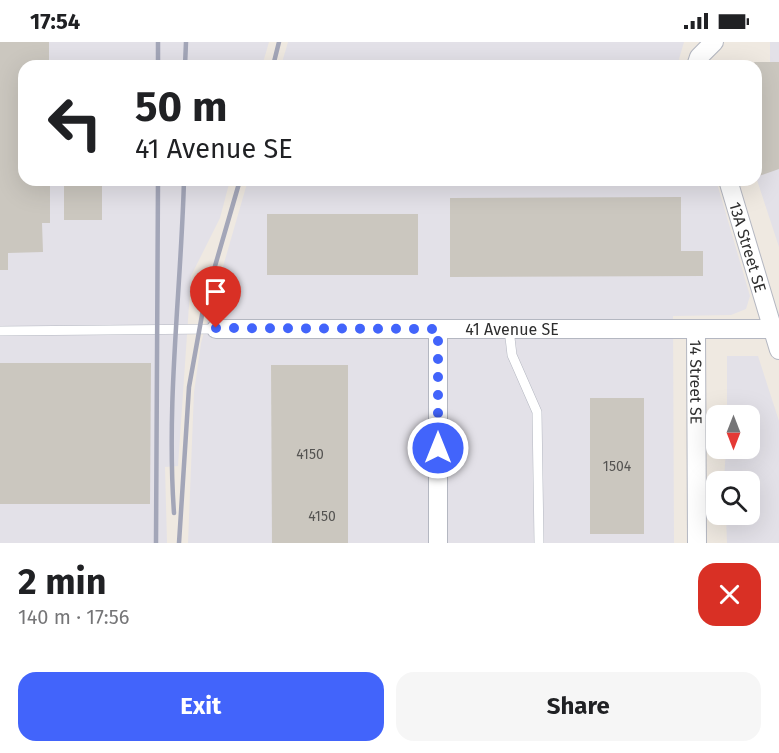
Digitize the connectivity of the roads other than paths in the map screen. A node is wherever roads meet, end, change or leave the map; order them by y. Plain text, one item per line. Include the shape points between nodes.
1 (714, 42) edge
2 (698, 60) edge
3 (730, 186) edge
4 (216, 328) joint
5 (776, 328) edge
6 (438, 329) junction
7 (509, 329) junction
8 (696, 330) junction
9 (0, 331) edge
10 (779, 350) edge
11 (438, 543) edge
12 (539, 543) edge
13 (697, 543) edge

1 - 2 street
3 - 5 street, 13A Street SE
4 - 6 street, 41 Avenue SE
4 - 9 lane
5 - 8 street, 41 Avenue SE
5 - 10 street, 13A Street SE
6 - 7 street, 41 Avenue SE
6 - 11 street
7 - 8 street, 41 Avenue SE
7 - 12 lane via 512,356 537,412
8 - 13 street, 14 Street SE

